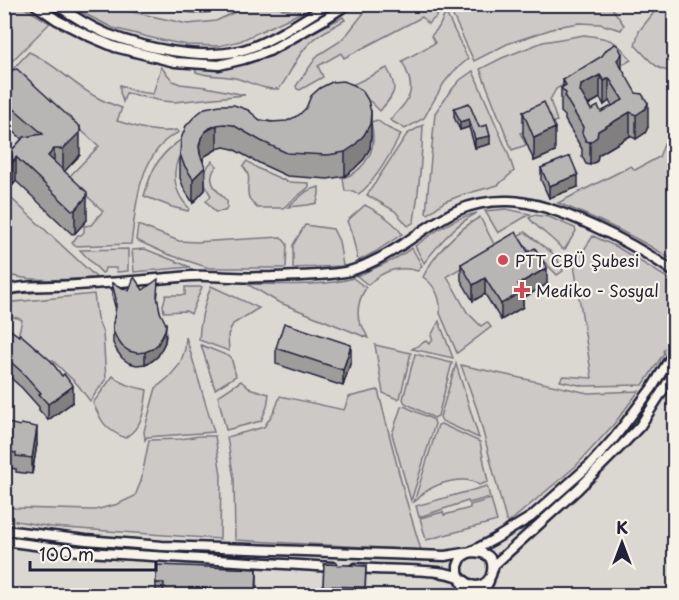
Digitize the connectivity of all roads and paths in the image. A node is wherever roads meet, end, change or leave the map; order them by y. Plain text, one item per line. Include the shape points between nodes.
1 (34, 4) edge
2 (55, 4) edge
3 (329, 4) edge
4 (348, 4) edge
5 (675, 272) edge
6 (7, 288) edge
7 (675, 352) edge
8 (675, 373) edge
9 (4, 530) edge
10 (4, 541) edge
11 (222, 549) junction
12 (468, 552) junction
13 (222, 560) junction
14 (492, 575) junction
15 (461, 578) junction
16 (467, 596) edge
17 (484, 596) edge

1 - 4 street via 57,20 115,47 175,62 219,65 269,51
2 - 3 street via 80,20 128,40 177,51 218,54 240,51 268,40
5 - 6 street via 563,214 509,201 479,203 450,213 383,256 344,272
7 - 12 street via 652,388 591,464 531,517
8 - 14 street via 640,426 494,565
9 - 11 street
10 - 13 street via 87,552
11 - 12 street via 446,556
11 - 13 street
12 - 14 street via 480,552 490,558
12 - 15 street via 458,566
13 - 15 street via 440,572
14 - 15 street via 480,585 469,585
14 - 17 street
15 - 16 street

